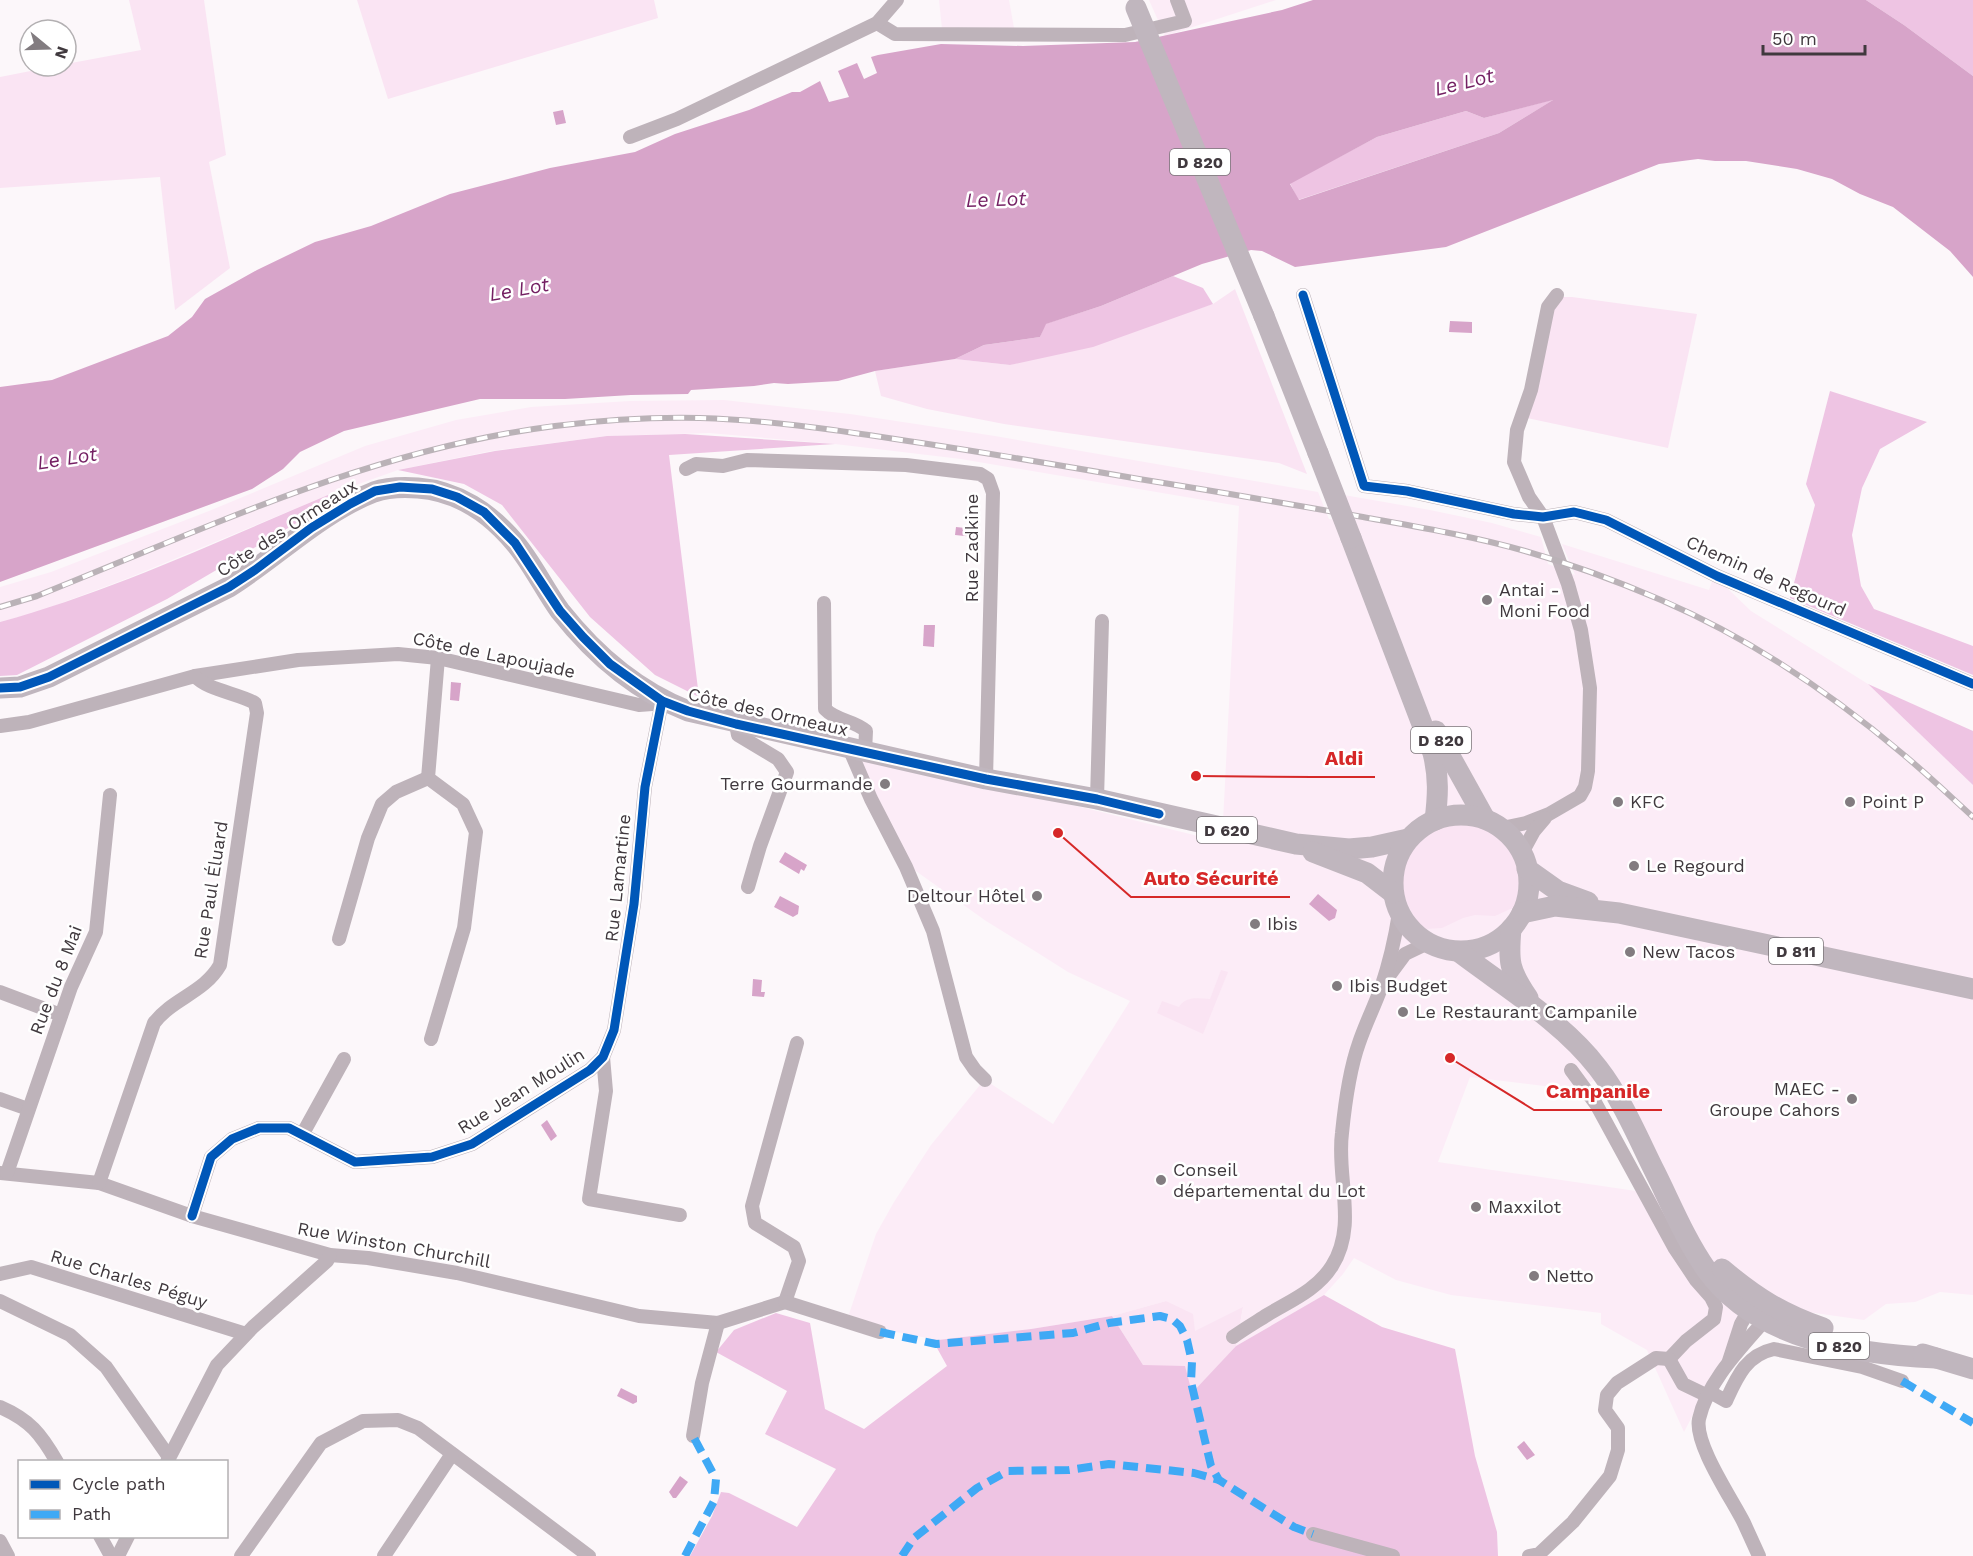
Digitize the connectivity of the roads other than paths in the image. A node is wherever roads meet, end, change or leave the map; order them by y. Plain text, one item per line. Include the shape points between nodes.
1 (897, 0) edge
2 (1177, 0) edge
3 (1134, 4) edge
4 (877, 23) junction
5 (630, 137) dead end
6 (1303, 295) dead end
7 (1557, 295) dead end
8 (686, 469) dead end
9 (1543, 517) junction
10 (824, 603) dead end
11 (1102, 621) dead end
12 (438, 658) junction
13 (1398, 661) junction
14 (195, 676) junction
15 (1973, 684) edge
16 (0, 688) edge
17 (662, 701) junction
18 (736, 724) junction
19 (0, 726) edge
20 (857, 750) junction
21 (428, 778) junction
22 (986, 779) junction
23 (110, 795) dead end
24 (1097, 799) junction
25 (1549, 814) junction
26 (1435, 820) junction
27 (1493, 824) junction
28 (1408, 839) junction
29 (1296, 844) junction
30 (1525, 861) junction
31 (748, 887) dead end
32 (1396, 903) junction
33 (1619, 913) junction
34 (1516, 921) junction
35 (339, 939) dead end
36 (1428, 943) junction
37 (1459, 951) junction
38 (1381, 989) junction
39 (1973, 989) edge
40 (0, 992) edge
41 (1537, 1011) junction
42 (61, 1015) junction
43 (431, 1039) dead end
44 (797, 1043) dead end
45 (603, 1057) junction
46 (344, 1059) dead end
47 (1571, 1070) dead end
48 (985, 1080) dead end
49 (0, 1099) edge
50 (28, 1109) junction
51 (302, 1135) junction
52 (3, 1173) edge
53 (99, 1183) junction
54 (680, 1215) dead end
55 (192, 1216) junction
56 (330, 1255) junction
57 (0, 1274) edge
58 (0, 1301) edge
59 (785, 1302) junction
60 (1761, 1312) junction
61 (718, 1323) junction
62 (880, 1332) dead end
63 (246, 1334) junction
64 (1233, 1337) dead end
65 (1669, 1359) junction
66 (1729, 1362) junction
67 (1973, 1369) edge
68 (1902, 1381) dead end
69 (1709, 1394) junction
70 (0, 1407) edge
71 (693, 1436) dead end
72 (452, 1454) junction
73 (168, 1459) edge
74 (56, 1460) edge
75 (1313, 1534) dead end
76 (101, 1538) edge
77 (127, 1538) edge
78 (0, 1540) edge
79 (9, 1556) edge
80 (111, 1556) edge
81 (118, 1556) edge
82 (241, 1556) edge
83 (384, 1556) edge
84 (589, 1556) edge
85 (1393, 1556) edge
86 (1529, 1556) edge
87 (1759, 1556) edge

1 - 4 street
2 - 4 street via 1185,21 1125,35 895,34
3 - 13 main road, D 820, bridge via 1264,316
4 - 5 street via 677,119
6 - 9 street, Chemin de Regourd via 1364,486
7 - 9 street via 1548,307 1531,390 1517,430 1514,462 1529,497
8 - 22 street, Rue Zadkine via 696,464 723,466 747,460 906,465 980,474 988,479 993,492
9 - 15 street, Chemin de Regourd via 1574,512 1606,520 1717,576
9 - 25 street via 1581,630 1590,688 1585,787 1580,796
10 - 20 street via 825,709 866,731
11 - 24 street
12 - 14 street, Côte de Lapoujade via 398,654 298,660
12 - 17 street, Côte de Lapoujade via 639,705
12 - 21 street
13 - 26 main road, D 820 via 1436,763
13 - 27 main road, D 820
14 - 19 street, Côte de Lapoujade via 29,722
14 - 53 street, Rue Paul Éluard via 201,683 255,703 257,713 220,965 202,987 163,1012 154,1023
16 - 17 main road, Côte des Ormeaux / D 620 via 20,687 70,667 229,587 350,504 375,491 400,487 432,489 484,512 515,543 560,611 583,637 610,664
17 - 18 main road, Côte des Ormeaux / D 620
17 - 45 street, Rue Lamartine via 645,787 634,904 614,1030
18 - 20 main road, Côte des Ormeaux / D 620
18 - 31 street via 738,735 778,759 787,772
20 - 22 main road, Côte des Ormeaux / D 620
20 - 48 street via 871,799 933,932 966,1057
21 - 35 street via 396,792 382,804 368,838
21 - 43 street via 463,804 476,832 464,927
22 - 24 main road, Côte des Ormeaux / D 620
23 - 42 street, Rue du 8 Mai via 96,932
24 - 29 main road, Côte des Ormeaux / D 620
25 - 27 street via 1526,823
25 - 30 street via 1534,831
26 - 27 main road via 1468,815
26 - 28 main road
27 - 30 main road via 1513,839
28 - 29 main road, Côte des Ormeaux / D 620 via 1349,849
28 - 32 main road via 1393,875
29 - 32 main road, Côte des Ormeaux / D 620 via 1367,873
30 - 33 main road, D 811 via 1558,891
30 - 34 main road via 1528,891
32 - 36 main road via 1412,930
32 - 38 street via 1394,944
33 - 34 main road, D 811 via 1554,906
33 - 39 main road, D 811
34 - 37 main road via 1496,941 1478,949
34 - 41 main road, D 820 via 1509,957 1512,973
36 - 37 main road
36 - 38 street via 1405,954
37 - 41 main road, D 820
38 - 64 street via 1359,1044 1348,1088 1341,1135 1346,1228 1339,1255 1319,1282 1300,1297
40 - 42 street
41 - 60 main road, D 820 via 1576,1042 1599,1069 1707,1270 1737,1301
42 - 50 street, Rue du 8 Mai
44 - 59 street via 752,1206 755,1223 794,1247 799,1261
45 - 51 street, Rue Jean Moulin via 590,1070 472,1144 432,1157 355,1162
45 - 54 street via 606,1091 589,1199
46 - 51 street
47 - 65 street via 1596,1104 1674,1246 1716,1307 1714,1318
49 - 50 street
50 - 52 street, Rue du 8 Mai
51 - 55 street, Rue Jean Moulin via 289,1128 259,1128 232,1139 211,1157
52 - 53 street, Rue Winston Churchill
53 - 55 street, Rue Winston Churchill
55 - 56 street, Rue Winston Churchill
56 - 61 street, Rue Winston Churchill via 457,1273 639,1316
56 - 63 street
57 - 63 street, Rue Charles Péguy via 31,1267
58 - 73 street via 70,1335 97,1359
59 - 61 street, Rue Winston Churchill
59 - 62 street
60 - 66 street
60 - 66 street via 1741,1324
60 - 67 main road, D 820 via 1785,1330 1822,1343 1896,1356 1936,1358
61 - 71 street
63 - 73 street via 217,1365
65 - 69 street via 1683,1384
65 - 86 street via 1656,1358 1617,1383 1607,1395 1605,1410 1618,1428 1618,1450 1610,1476 1573,1522 1539,1554
66 - 69 street
68 - 69 street via 1862,1367 1774,1349 1760,1352 1747,1364 1726,1401
69 - 87 street via 1699,1419 1701,1438
70 - 74 street via 19,1415 44,1437
72 - 82 street via 418,1428 398,1420 363,1420 321,1443
72 - 83 street
72 - 84 street
75 - 85 street
76 - 80 street
77 - 81 street
78 - 79 street

